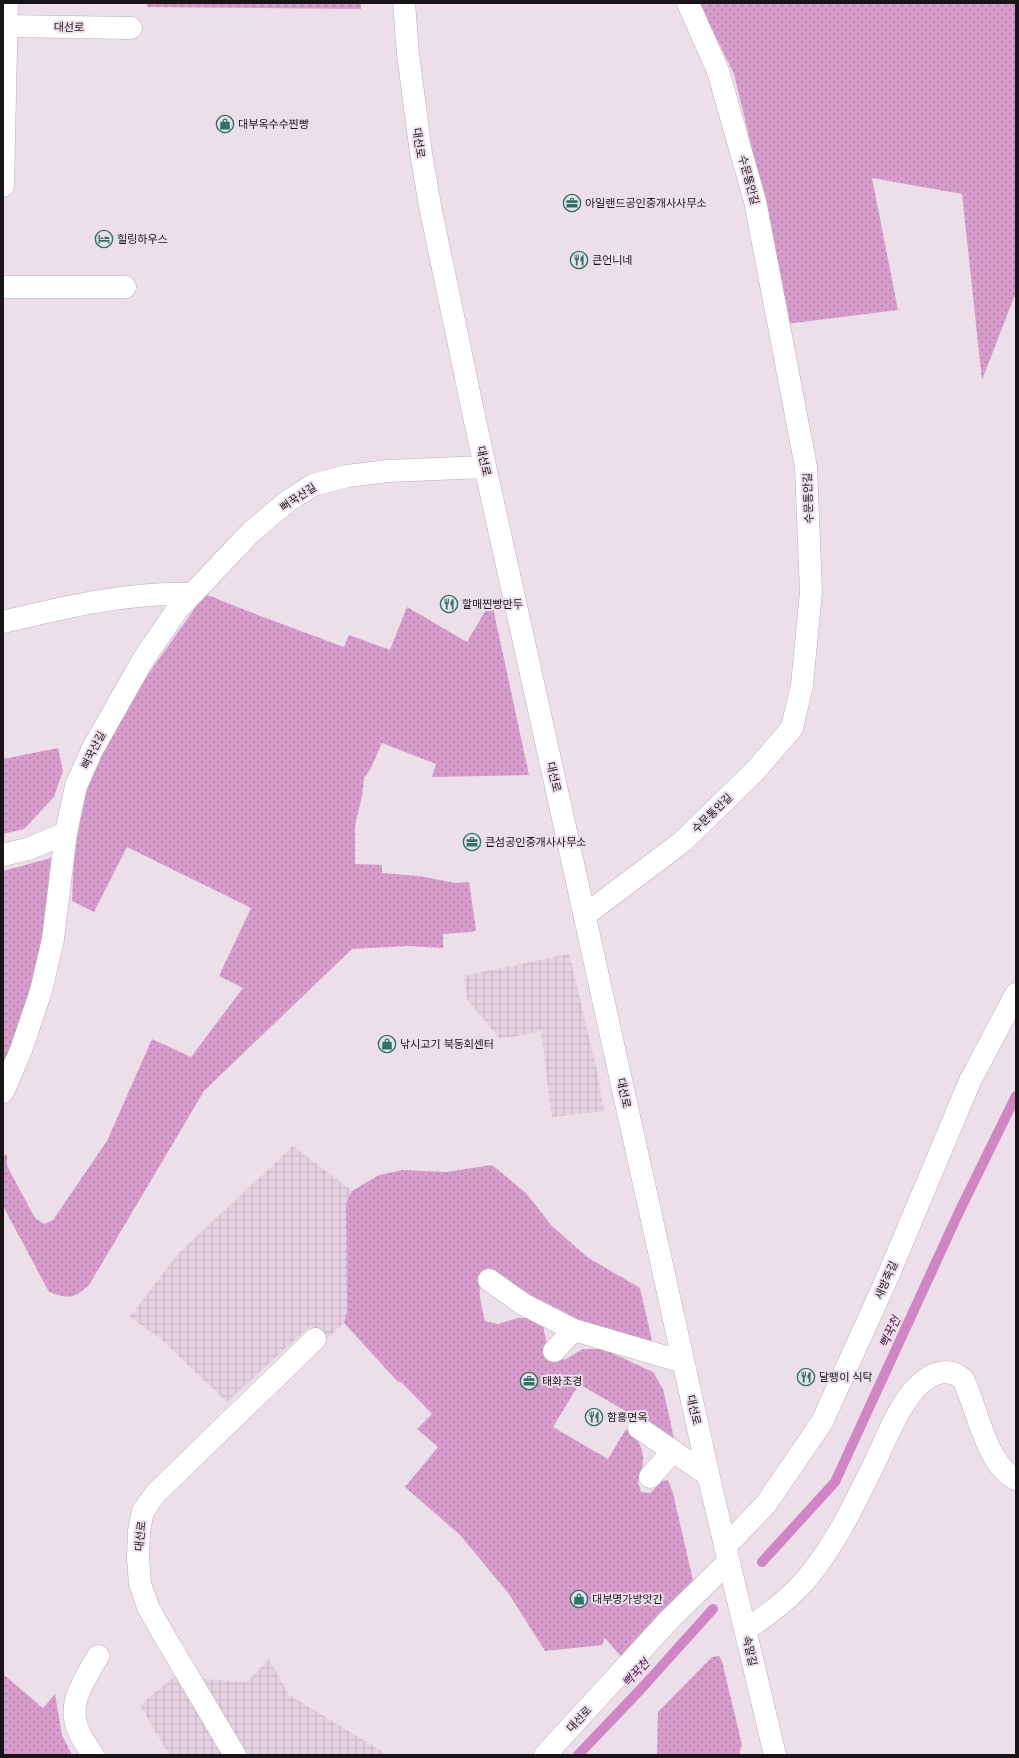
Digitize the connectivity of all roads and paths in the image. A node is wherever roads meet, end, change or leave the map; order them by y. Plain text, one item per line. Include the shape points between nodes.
1 (7, 3) edge
2 (404, 3) edge
3 (688, 3) edge
4 (7, 26) junction
5 (132, 28) dead end
6 (3, 186) edge
7 (3, 287) edge
8 (125, 287) dead end
9 (485, 467) junction
10 (192, 594) junction
11 (3, 622) edge
12 (66, 833) junction
13 (3, 855) edge
14 (585, 915) junction
15 (1016, 994) edge
16 (3, 1092) edge
17 (489, 1280) dead end
18 (574, 1330) junction
19 (316, 1339) dead end
20 (554, 1351) dead end
21 (683, 1362) junction
22 (639, 1428) dead end
23 (673, 1451) junction
24 (708, 1475) junction
25 (650, 1477) dead end
26 (1016, 1479) edge
27 (727, 1554) junction
28 (745, 1630) junction
29 (98, 1656) dead end
30 (93, 1755) edge
31 (235, 1755) edge
32 (545, 1755) edge
33 (775, 1755) edge

1 - 4 street
2 - 9 street, 대선로 via 423,168
3 - 14 street, 수문통안길 via 718,71 755,201 806,467 812,592 802,684 792,728 755,771 682,842
4 - 5 street, 대선로
4 - 6 street
7 - 8 street
9 - 10 street, 뻐꾹산길 via 388,471 347,476 313,485 288,501 251,532
9 - 14 street, 대선로
10 - 11 street via 162,593 126,597 46,611
10 - 12 street, 뻐꾹산길 via 177,610 144,658 92,750 76,786
12 - 13 street via 28,849
12 - 16 street, 뻐꾹산길 via 53,939 41,991 21,1050
14 - 21 street, 대선로
15 - 27 street, 새방죽길 via 970,1081 888,1276 822,1422 766,1504
17 - 18 street via 523,1304
18 - 20 street
18 - 21 street
19 - 31 street, 대선로 via 156,1493 143,1511 139,1531 140,1584 148,1607
21 - 24 street, 대선로
22 - 23 street
23 - 24 street
23 - 25 street
24 - 27 street, 대선로
26 - 28 street via 1004,1470 989,1448 963,1379 950,1371 929,1377 919,1385 897,1418 852,1507 815,1566 800,1586 776,1609
27 - 28 street, 속말길
27 - 32 street, 대선로
28 - 33 street, 속말길
29 - 30 street via 76,1695 74,1715 79,1733

